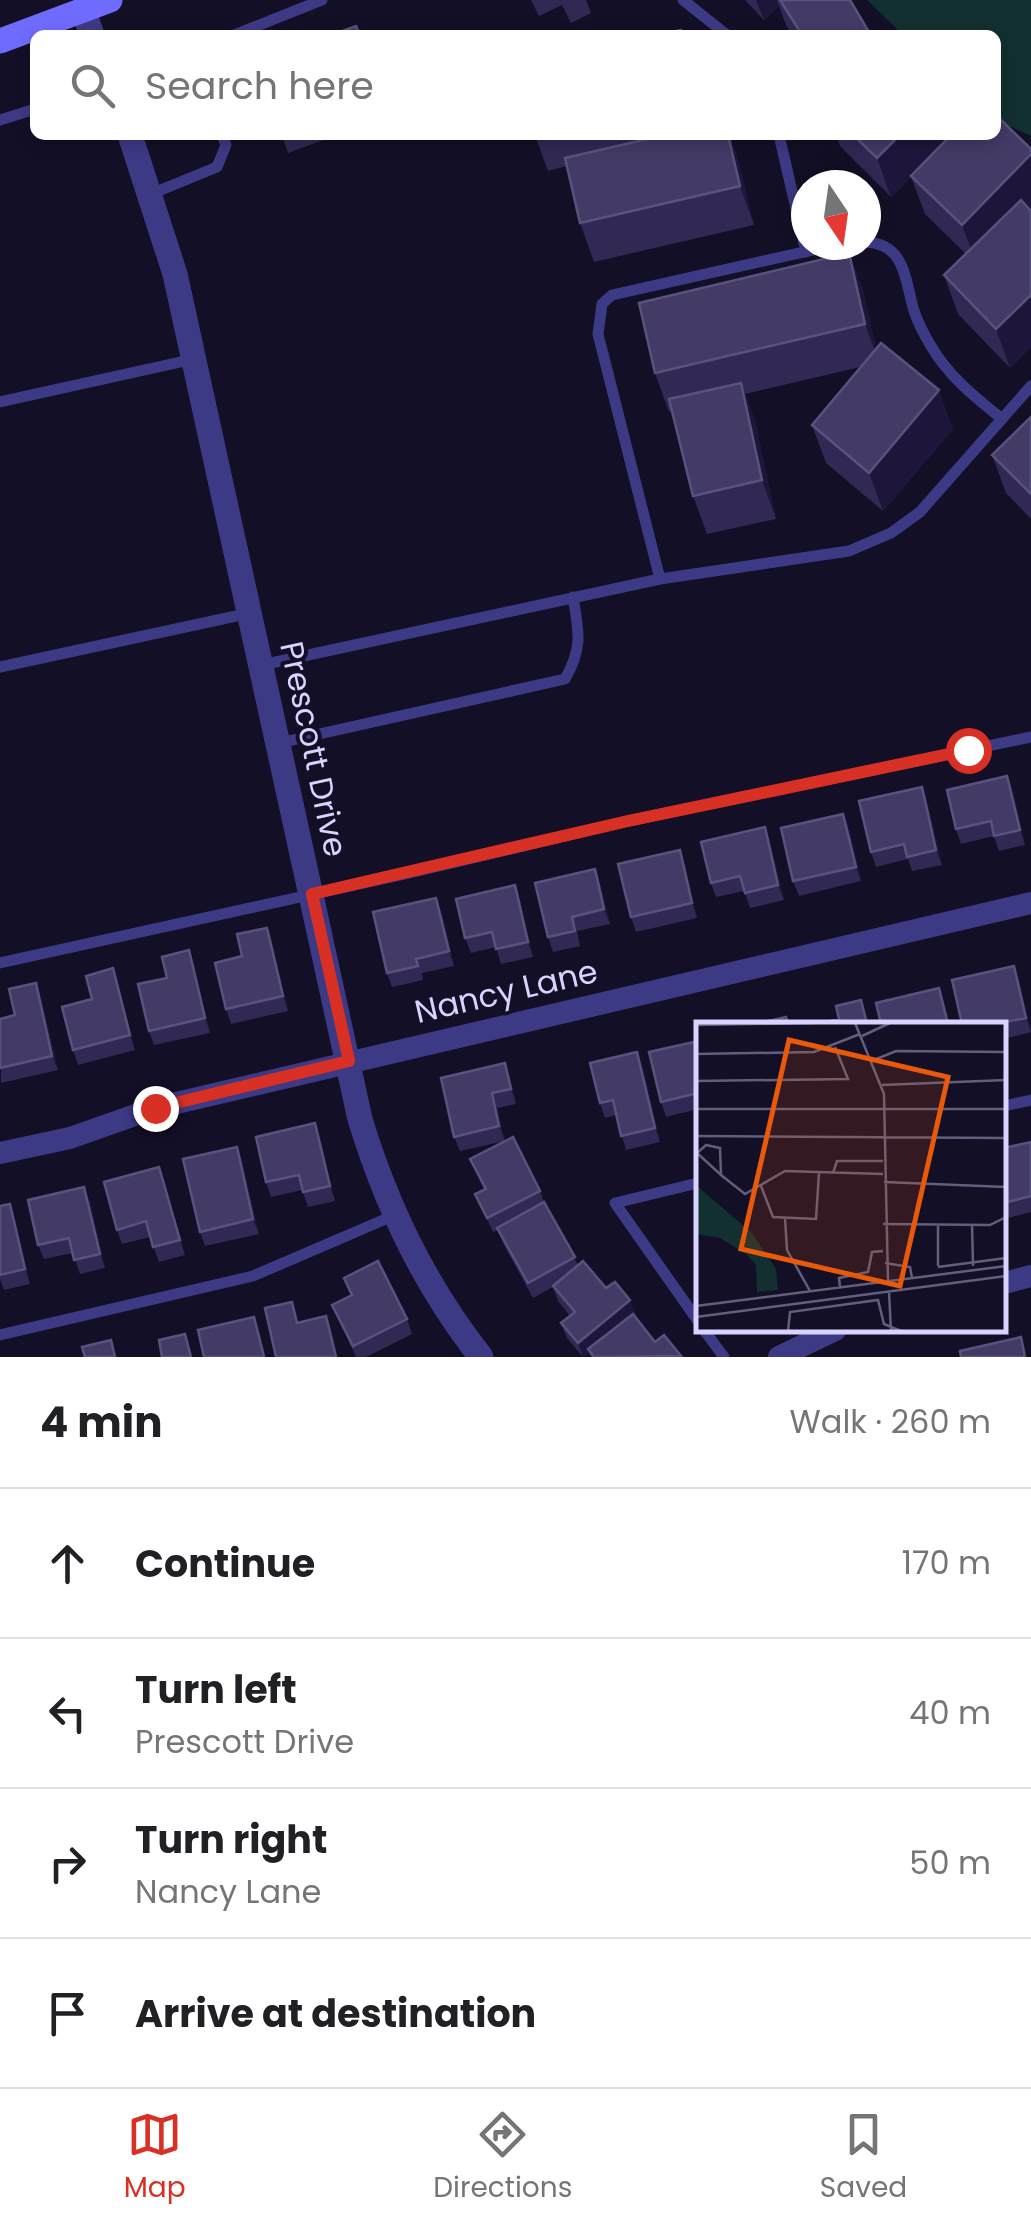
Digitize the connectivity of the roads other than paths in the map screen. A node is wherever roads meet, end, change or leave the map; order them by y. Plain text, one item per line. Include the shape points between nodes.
1 (110, 0) edge
2 (322, 0) edge
3 (683, 0) edge
4 (81, 5) edge
5 (90, 30) edge
6 (247, 30) edge
7 (721, 30) edge
8 (0, 41) edge
9 (30, 110) edge
10 (0, 120) edge
11 (132, 140) edge
12 (224, 140) edge
13 (780, 140) edge
14 (791, 187) edge
15 (149, 195) junction
16 (881, 246) edge
17 (791, 255) edge
18 (194, 358) junction
19 (1031, 386) edge
20 (0, 402) edge
21 (1002, 418) junction
22 (660, 578) junction
23 (573, 598) junction
24 (250, 614) junction
25 (262, 665) junction
26 (0, 667) edge
27 (1031, 737) edge
28 (279, 743) junction
29 (312, 894) junction
30 (1031, 903) edge
31 (0, 963) edge
32 (349, 1061) junction
33 (1031, 1100) edge
34 (1006, 1106) edge
35 (0, 1154) edge
36 (696, 1183) edge
37 (395, 1215) junction
38 (1031, 1276) edge
39 (1006, 1282) edge
40 (696, 1318) edge
41 (705, 1332) edge
42 (831, 1332) edge
43 (0, 1335) edge
44 (480, 1357) edge
45 (724, 1357) edge
46 (780, 1357) edge

1 - 4 main road
2 - 6 lane
3 - 7 lane
4 - 5 street
4 - 8 main road
9 - 10 lane
11 - 15 street, Prescott Drive
12 - 15 lane via 218,166
13 - 14 lane
15 - 18 street, Prescott Drive
16 - 21 lane via 900,261 930,346 950,374
17 - 22 lane via 612,295 602,304 598,334
18 - 20 lane
18 - 24 street, Prescott Drive
19 - 21 lane
21 - 22 lane via 920,512 873,542
22 - 23 lane
23 - 25 lane
23 - 28 lane via 577,658 565,679
24 - 25 street, Prescott Drive
24 - 26 lane
25 - 28 street, Prescott Drive
27 - 29 lane
28 - 29 street, Prescott Drive
29 - 31 lane
29 - 32 street, Prescott Drive
30 - 32 street, Nancy Lane
32 - 35 street, Nancy Lane
32 - 37 street, Prescott Drive via 372,1159
33 - 34 lane
36 - 40 lane via 615,1203
37 - 43 lane via 253,1276
37 - 44 street, Prescott Drive via 428,1281
38 - 39 street
41 - 45 lane
42 - 46 street

